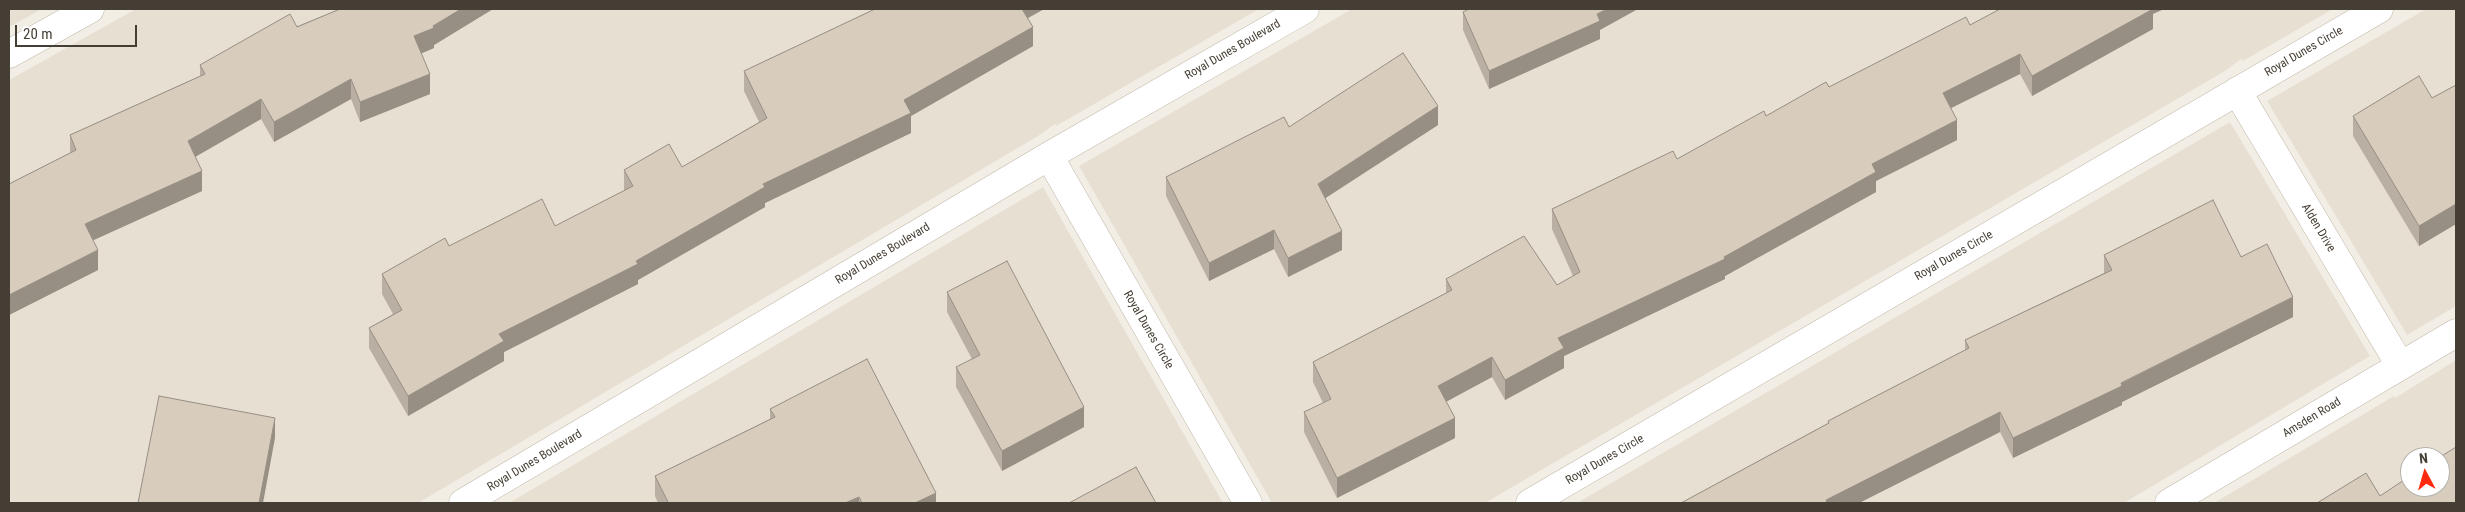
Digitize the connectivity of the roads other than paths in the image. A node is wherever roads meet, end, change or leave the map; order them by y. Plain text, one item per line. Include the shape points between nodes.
1 (90, 9) edge
2 (1305, 9) edge
3 (2379, 9) edge
4 (9, 54) edge
5 (2236, 91) junction
6 (1049, 156) junction
7 (2456, 333) edge
8 (2400, 365) junction
9 (463, 503) edge
10 (1248, 503) edge
11 (1530, 503) edge
12 (2169, 503) edge

1 - 4 street
2 - 6 street, Royal Dunes Boulevard
3 - 5 street, Royal Dunes Circle
5 - 8 street, Alden Drive
5 - 11 street, Royal Dunes Circle
6 - 9 street, Royal Dunes Boulevard
6 - 10 street, Royal Dunes Circle
7 - 8 street, Amsden Road
8 - 12 street, Amsden Road

